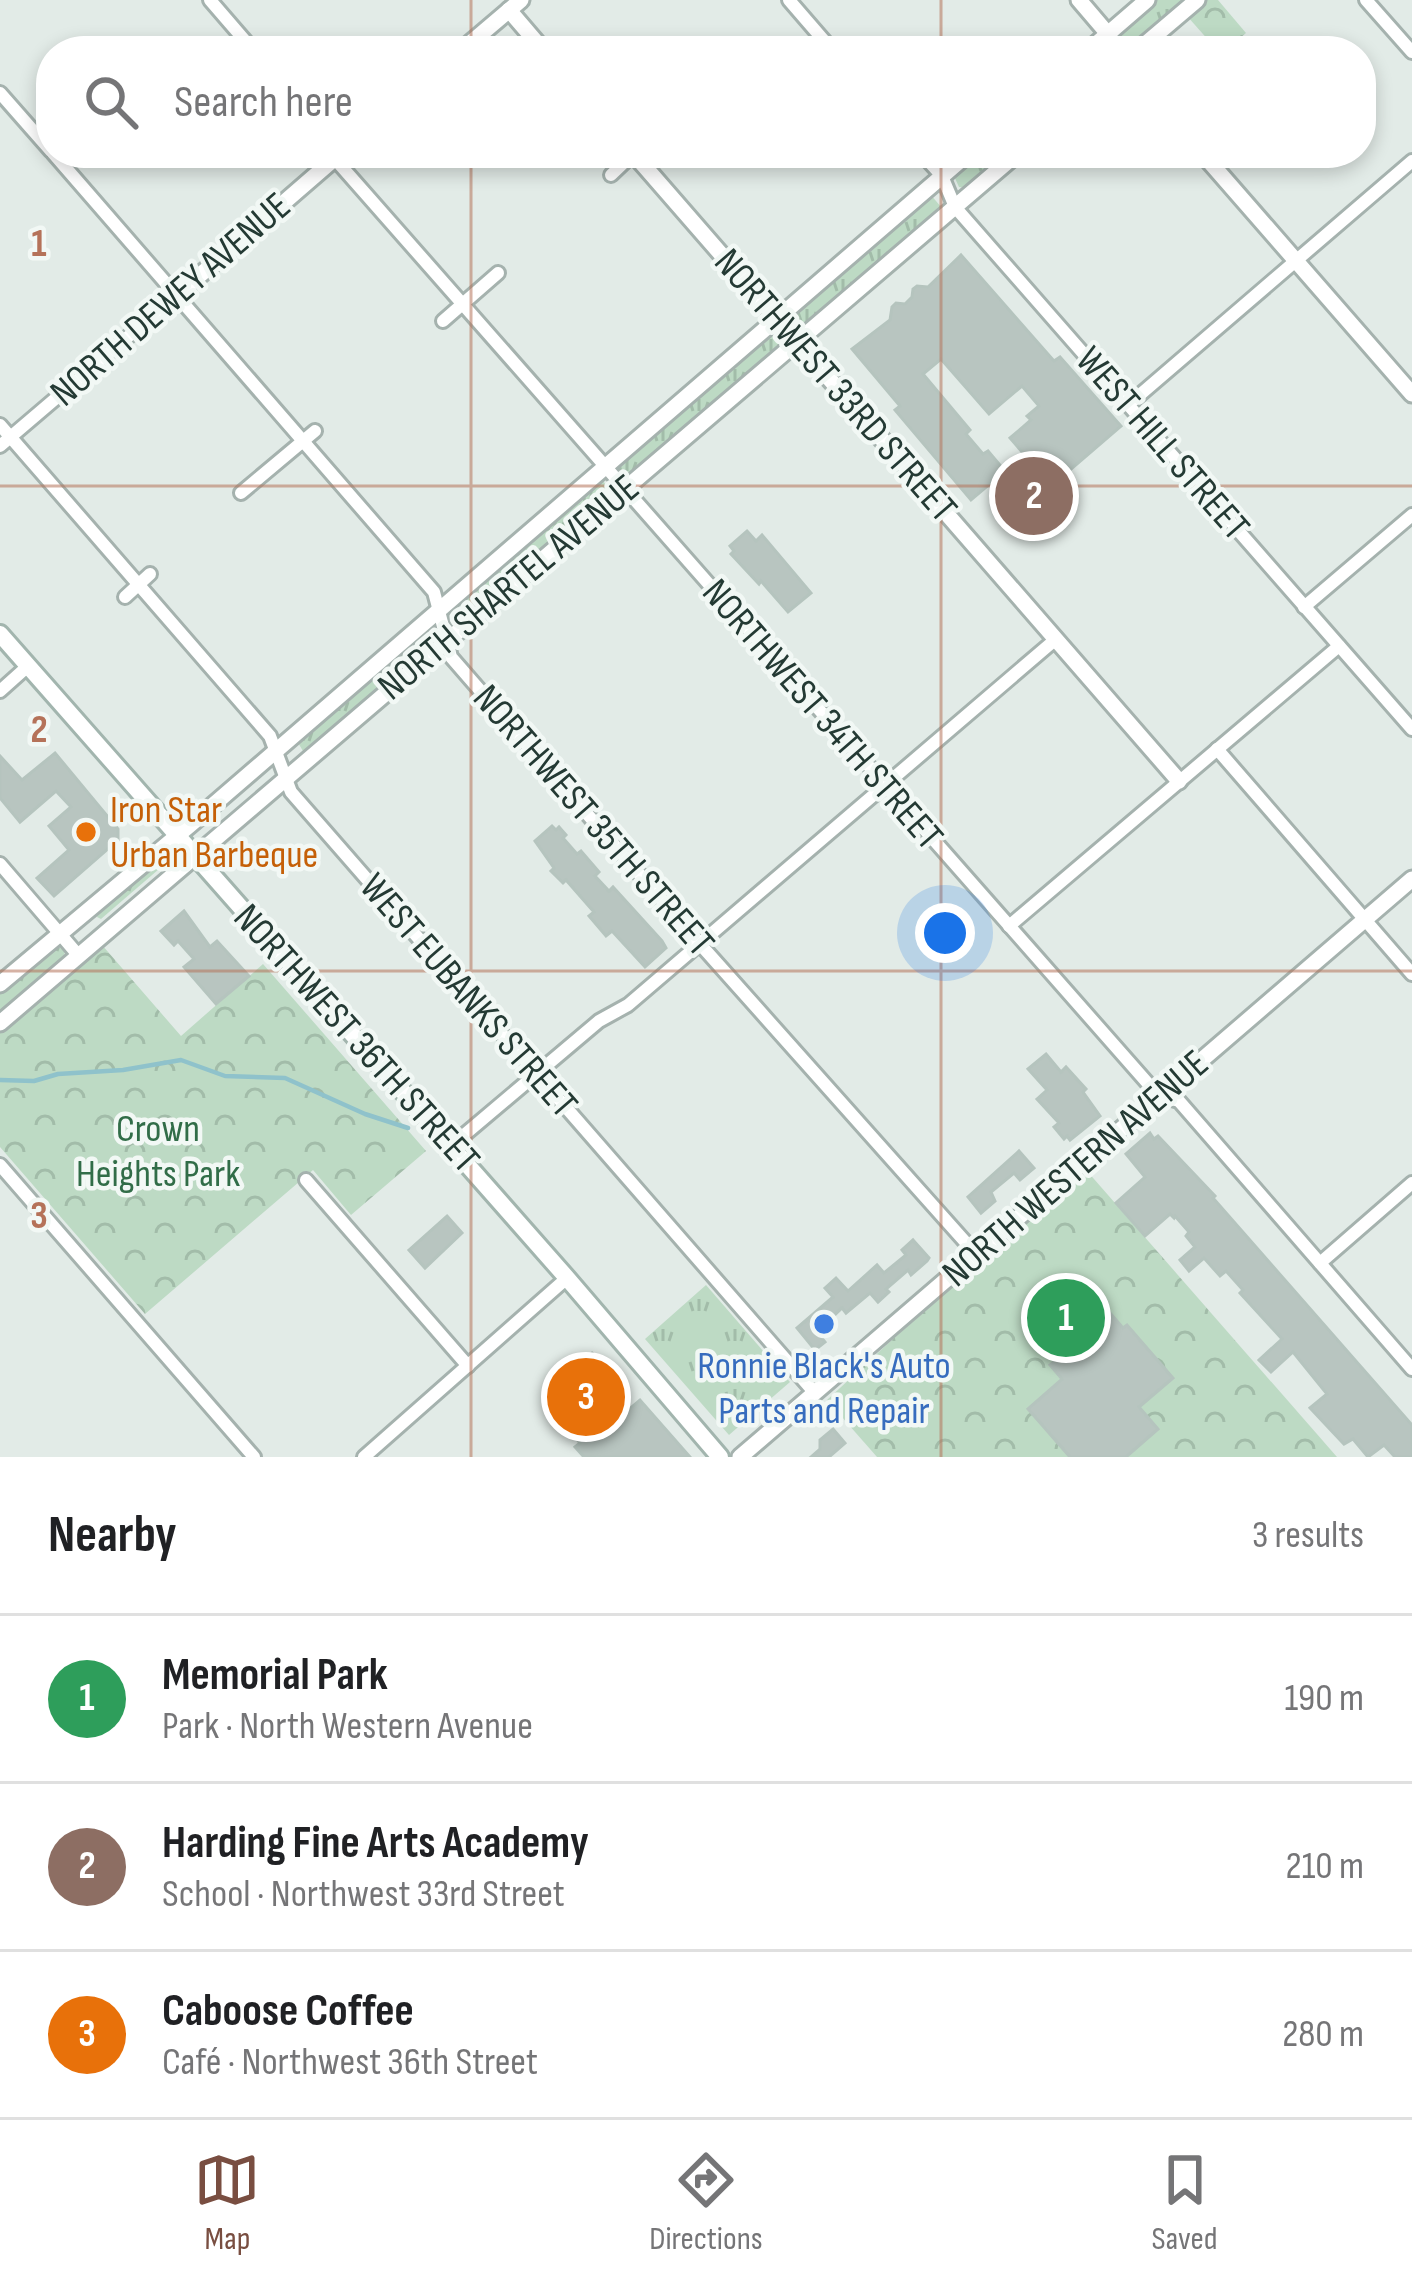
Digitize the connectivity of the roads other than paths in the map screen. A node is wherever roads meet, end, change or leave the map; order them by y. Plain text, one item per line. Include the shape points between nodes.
1 (210, 0) edge
2 (788, 0) edge
3 (1079, 0) edge
4 (1147, 0) edge
5 (1197, 0) edge
6 (1366, 0) edge
7 (510, 3) edge
8 (1108, 34) junction
9 (241, 36) edge
10 (476, 36) edge
11 (533, 36) edge
12 (820, 36) edge
13 (1106, 36) edge
14 (1155, 36) edge
15 (1412, 52) edge
16 (0, 93) edge
17 (36, 134) edge
18 (1412, 160) edge
19 (66, 168) edge
20 (324, 168) edge
21 (348, 168) edge
22 (618, 168) edge
23 (646, 168) edge
24 (934, 168) edge
25 (951, 168) edge
26 (1000, 168) edge
27 (1215, 168) edge
28 (611, 175) dead end
29 (941, 176) junction
30 (955, 207) junction
31 (1295, 261) junction
32 (497, 273) dead end
33 (177, 296) junction
34 (462, 304) junction
35 (776, 318) junction
36 (443, 321) dead end
37 (797, 342) junction
38 (1412, 394) edge
39 (1128, 405) junction
40 (0, 425) edge
41 (315, 431) dead end
42 (303, 441) junction
43 (5, 442) edge
44 (604, 467) junction
45 (624, 490) junction
46 (241, 494) dead end
47 (1412, 515) edge
48 (150, 574) dead end
49 (138, 585) junction
50 (125, 597) dead end
51 (1304, 607) junction
52 (439, 610) junction
53 (0, 634) edge
54 (1056, 639) junction
55 (446, 640) junction
56 (1339, 646) junction
57 (28, 666) junction
58 (0, 692) edge
59 (1412, 729) edge
60 (1217, 749) junction
61 (275, 750) junction
62 (286, 778) junction
63 (1179, 781) junction
64 (884, 784) junction
65 (176, 836) junction
66 (194, 857) junction
67 (0, 864) edge
68 (1412, 880) edge
69 (1365, 920) junction
70 (1009, 926) junction
71 (60, 933) junction
72 (700, 944) junction
73 (79, 956) junction
74 (1412, 974) edge
75 (0, 984) edge
76 (0, 1023) edge
77 (536, 1075) junction
78 (1162, 1096) junction
79 (451, 1147) junction
80 (0, 1165) edge
81 (306, 1180) dead end
82 (1412, 1183) edge
83 (976, 1254) junction
84 (1320, 1263) junction
85 (567, 1278) junction
86 (468, 1366) junction
87 (1412, 1369) edge
88 (814, 1392) junction
89 (254, 1457) edge
90 (364, 1457) edge
91 (721, 1457) edge
92 (740, 1457) edge

1 - 9 street
2 - 12 street
3 - 8 street
4 - 8 street
5 - 14 street
6 - 15 street
7 - 10 street
7 - 11 street
8 - 13 street
16 - 17 street, NORTHWEST 35TH STREET
18 - 31 street
19 - 33 street, NORTHWEST 35TH STREET
20 - 33 street, NORTH DEWEY AVENUE
21 - 34 street, NORTHWEST 34TH STREET
22 - 28 street
23 - 35 street, NORTHWEST 33RD STREET
24 - 29 street, WEST HILL STREET
25 - 29 street, NORTH SHARTEL AVENUE
26 - 30 street, NORTH SHARTEL AVENUE
27 - 31 street
29 - 30 street, WEST HILL STREET
29 - 35 street, NORTH SHARTEL AVENUE
30 - 37 street, NORTH SHARTEL AVENUE
30 - 39 street, WEST HILL STREET
31 - 38 street
31 - 39 street
32 - 34 street
33 - 42 street, NORTHWEST 35TH STREET
33 - 43 street, NORTH DEWEY AVENUE
34 - 36 street
34 - 44 street, NORTHWEST 34TH STREET
35 - 37 street, NORTHWEST 33RD STREET
35 - 44 street, NORTH SHARTEL AVENUE
37 - 45 street, NORTH SHARTEL AVENUE
37 - 54 street, NORTHWEST 33RD STREET
39 - 51 street, WEST HILL STREET
40 - 43 street, WEST EUBANKS STREET
41 - 42 street
42 - 46 street
42 - 52 street, NORTHWEST 35TH STREET via 434,592
43 - 49 street, WEST EUBANKS STREET
44 - 45 street, NORTHWEST 34TH STREET
44 - 52 street, NORTH SHARTEL AVENUE
45 - 55 street, NORTH SHARTEL AVENUE
45 - 64 street, NORTHWEST 34TH STREET
47 - 51 street
48 - 49 street
49 - 50 street
49 - 61 street, WEST EUBANKS STREET
51 - 56 street, WEST HILL STREET
52 - 55 street, NORTHWEST 35TH STREET
52 - 61 street, NORTH SHARTEL AVENUE
53 - 57 main road, NORTHWEST 36TH STREET
54 - 63 street, NORTHWEST 33RD STREET
54 - 64 street
55 - 62 street, NORTH SHARTEL AVENUE
55 - 72 street, NORTHWEST 35TH STREET via 451,657
56 - 59 street, WEST HILL STREET
56 - 60 street
57 - 58 street
57 - 65 main road, NORTHWEST 36TH STREET
60 - 63 street
60 - 69 street
61 - 62 street, WEST EUBANKS STREET
61 - 65 street, NORTH SHARTEL AVENUE
62 - 66 street, NORTH SHARTEL AVENUE
62 - 77 street, WEST EUBANKS STREET
63 - 70 street
64 - 70 street, NORTHWEST 34TH STREET
64 - 72 street
65 - 66 main road, NORTHWEST 36TH STREET
65 - 71 street, NORTH SHARTEL AVENUE
66 - 73 street, NORTH SHARTEL AVENUE
66 - 79 main road, NORTHWEST 36TH STREET
67 - 71 street
68 - 69 street, NORTH WESTERN AVENUE
69 - 74 street
69 - 78 street, NORTH WESTERN AVENUE
70 - 78 street, NORTHWEST 34TH STREET
71 - 73 street
71 - 75 street, NORTH SHARTEL AVENUE
72 - 77 street
72 - 83 street, NORTHWEST 35TH STREET
73 - 76 street, NORTH SHARTEL AVENUE
77 - 79 street
77 - 88 street, WEST EUBANKS STREET
78 - 83 street, NORTH WESTERN AVENUE
78 - 84 street, NORTHWEST 34TH STREET via 1179,1102
79 - 85 main road, NORTHWEST 36TH STREET
80 - 89 street
81 - 86 street
82 - 84 street
83 - 88 street, NORTH WESTERN AVENUE
84 - 87 street, NORTHWEST 34TH STREET
85 - 86 street
85 - 91 main road, NORTHWEST 36TH STREET
86 - 90 street
88 - 92 street, NORTH WESTERN AVENUE

